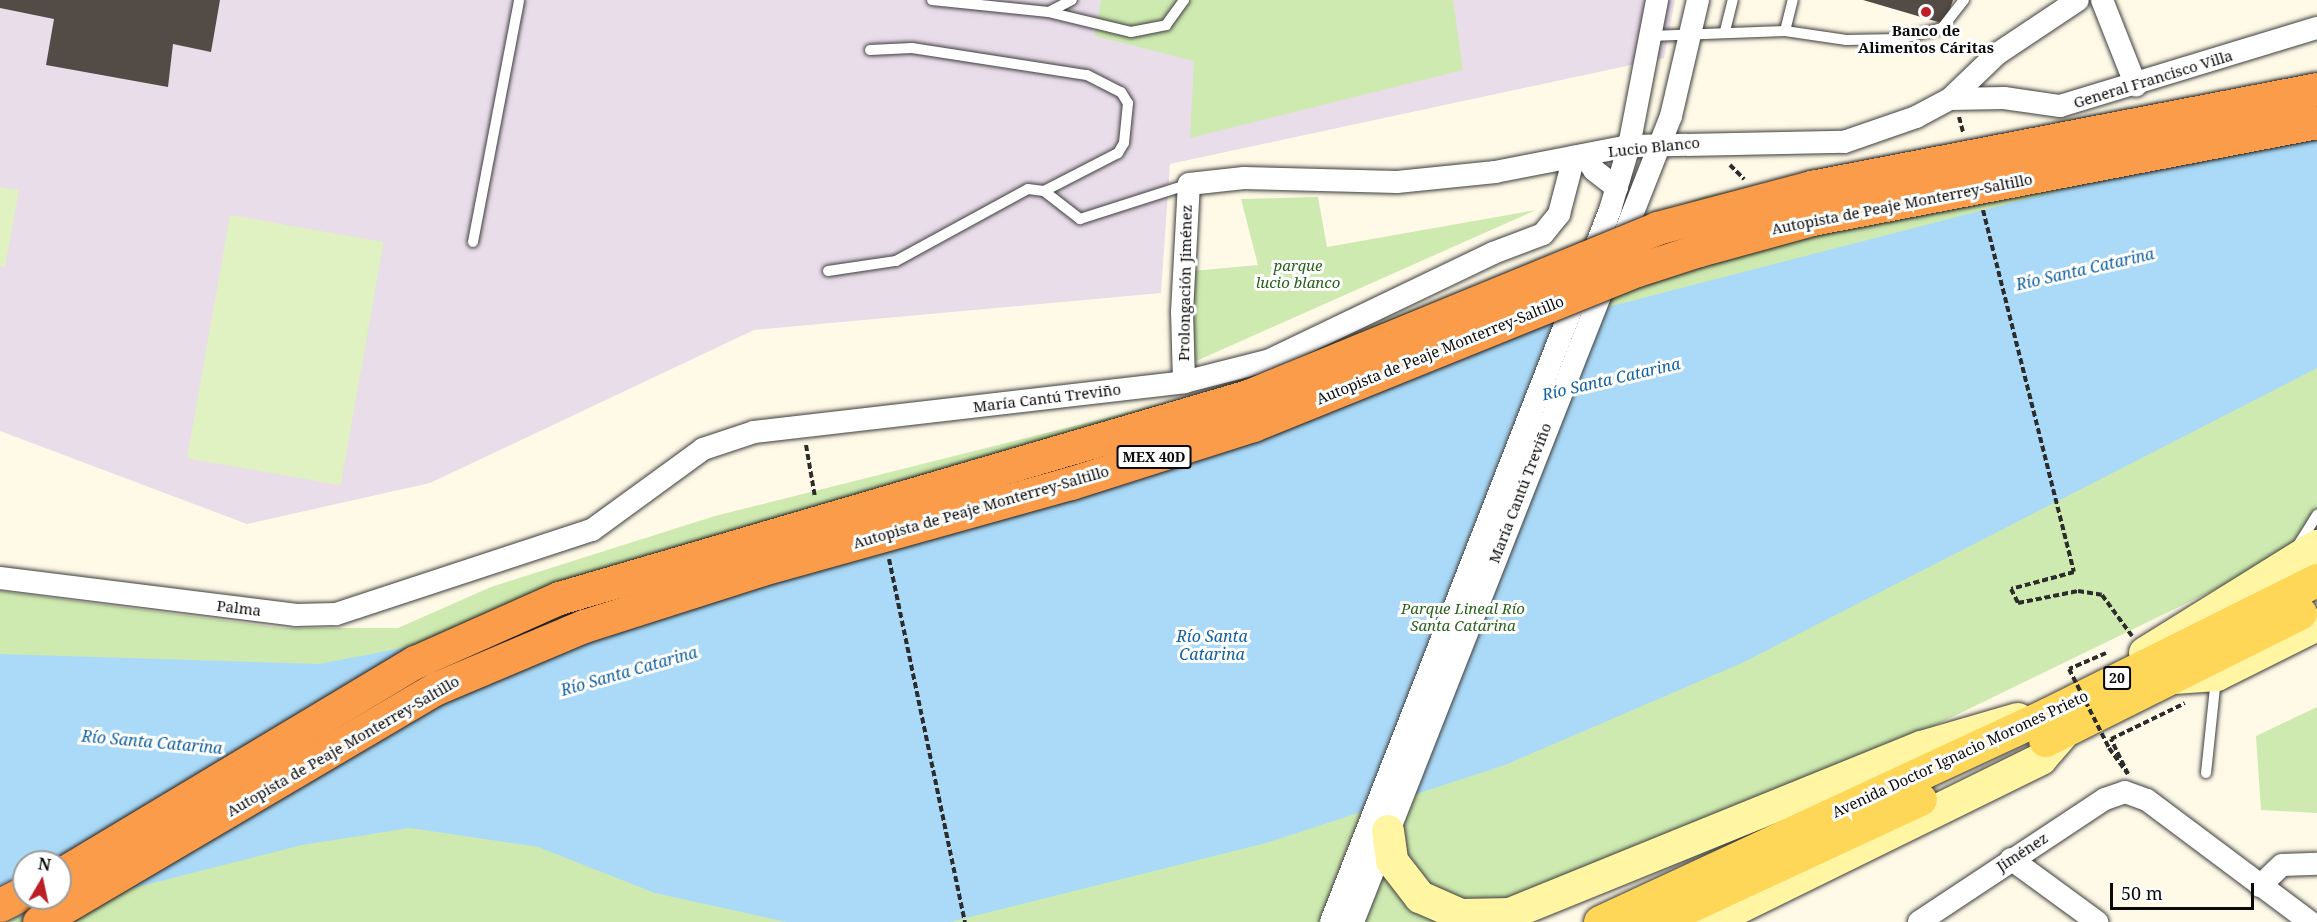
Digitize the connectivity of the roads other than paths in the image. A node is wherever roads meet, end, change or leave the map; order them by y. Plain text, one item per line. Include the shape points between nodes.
1 (519, 0) edge
2 (932, 0) edge
3 (1072, 0) edge
4 (1184, 0) edge
5 (1657, 0) edge
6 (1698, 0) edge
7 (1733, 0) edge
8 (1793, 0) edge
9 (1964, 0) edge
10 (2078, 0) edge
11 (2102, 0) edge
12 (1048, 12) junction
13 (2317, 28) edge
14 (1725, 31) junction
15 (1785, 31) junction
16 (1650, 36) junction
17 (1691, 36) junction
18 (870, 50) dead end
19 (2136, 86) junction
20 (2317, 89) edge
21 (1954, 106) junction
22 (2317, 122) edge
23 (1658, 144) junction
24 (1629, 146) junction
25 (1573, 157) junction
26 (1189, 184) junction
27 (1617, 188) junction
28 (1044, 191) junction
29 (1619, 213) junction
30 (474, 242) dead end
31 (828, 271) dead end
32 (1184, 382) junction
33 (2317, 515) edge
34 (2317, 546) edge
35 (2289, 563) junction
36 (472, 571) joint
37 (0, 578) edge
38 (2317, 580) edge
39 (2317, 604) edge
40 (2317, 625) edge
41 (2126, 660) junction
42 (2174, 678) junction
43 (2216, 682) junction
44 (2057, 722) junction
45 (2206, 773) dead end
46 (1923, 785) junction
47 (1382, 827) junction
48 (2011, 859) junction
49 (2317, 864) edge
50 (72, 868) edge
51 (2260, 886) junction
52 (1500, 918) edge
53 (39, 922) edge
54 (1331, 922) edge
55 (1353, 922) edge
56 (1600, 922) edge
57 (1655, 922) edge
58 (1710, 922) edge
59 (1919, 922) edge
60 (2097, 922) edge
61 (2310, 922) edge

1 - 30 lane
2 - 12 lane
3 - 12 lane
4 - 12 lane via 1182,8 1157,30 1131,32
5 - 16 street, María Cantú Treviño
6 - 17 street, María Cantú Treviño
7 - 14 lane
8 - 15 lane
9 - 15 lane via 1942,28 1900,39 1846,40
10 - 21 street, Lucio Blanco via 1997,54
11 - 19 street
13 - 19 street, General Francisco Villa
14 - 15 lane
14 - 17 lane
16 - 17 lane
16 - 24 street, María Cantú Treviño
17 - 23 street, María Cantú Treviño via 1671,116
18 - 28 lane via 912,48 1087,75 1121,92 1128,103 1124,143 1118,153
19 - 21 street, General Francisco Villa via 2060,106 2004,98
20 - 50 highway, Autopista de Peaje Monterrey-Saltillo / MEX 40D, bridge via 1811,187 1668,225 1238,400 558,598 415,662
21 - 23 street, Lucio Blanco via 1866,136 1822,145
22 - 53 highway, Autopista de Peaje Monterrey-Saltillo / MEX 40D, bridge via 1812,219 1699,250 1637,270 1253,425 1071,483 759,570 584,626 437,688
23 - 24 street, Lucio Blanco
23 - 29 street, María Cantú Treviño
24 - 25 street, Lucio Blanco
24 - 27 street, María Cantú Treviño
25 - 26 street, Lucio Blanco via 1432,180 1351,184 1244,178
25 - 27 street
25 - 32 street, María Cantú Treviño via 1544,219 1493,253 1270,360
26 - 28 lane via 1092,219 1071,216
26 - 32 street, Prolongación Jiménez via 1182,312
27 - 29 street, María Cantú Treviño
28 - 31 lane via 1028,189 896,261
29 - 47 street, María Cantú Treviño, bridge
29 - 47 street, María Cantú Treviño, bridge
32 - 36 street, María Cantú Treviño via 754,432 703,449 592,530
33 - 35 lane
34 - 35 street
35 - 41 street
36 - 37 street, Palma via 359,608 316,615
38 - 41 main road, Avenida Doctor Ignacio Morones Prieto / 20
39 - 42 main road, Avenida Doctor Ignacio Morones Prieto / 20
40 - 43 street
41 - 44 main road, Avenida Doctor Ignacio Morones Prieto / 20
42 - 43 street
42 - 44 main road, Avenida Doctor Ignacio Morones Prieto / 20
43 - 45 lane
44 - 46 main road, Avenida Doctor Ignacio Morones Prieto / 20
44 - 52 street, 20 via 2006,720 1921,747
44 - 58 street, Avenida Doctor Ignacio Morones Prieto / 20 via 2041,759
46 - 56 main road, Avenida Doctor Ignacio Morones Prieto / 20
46 - 57 main road, Avenida Doctor Ignacio Morones Prieto / 20
47 - 52 street via 1392,861 1420,897 1461,915
47 - 54 street
47 - 55 street
48 - 51 street, Jiménez via 2129,784
48 - 59 street, Jiménez
48 - 60 street
49 - 51 street via 2282,864
51 - 61 street

